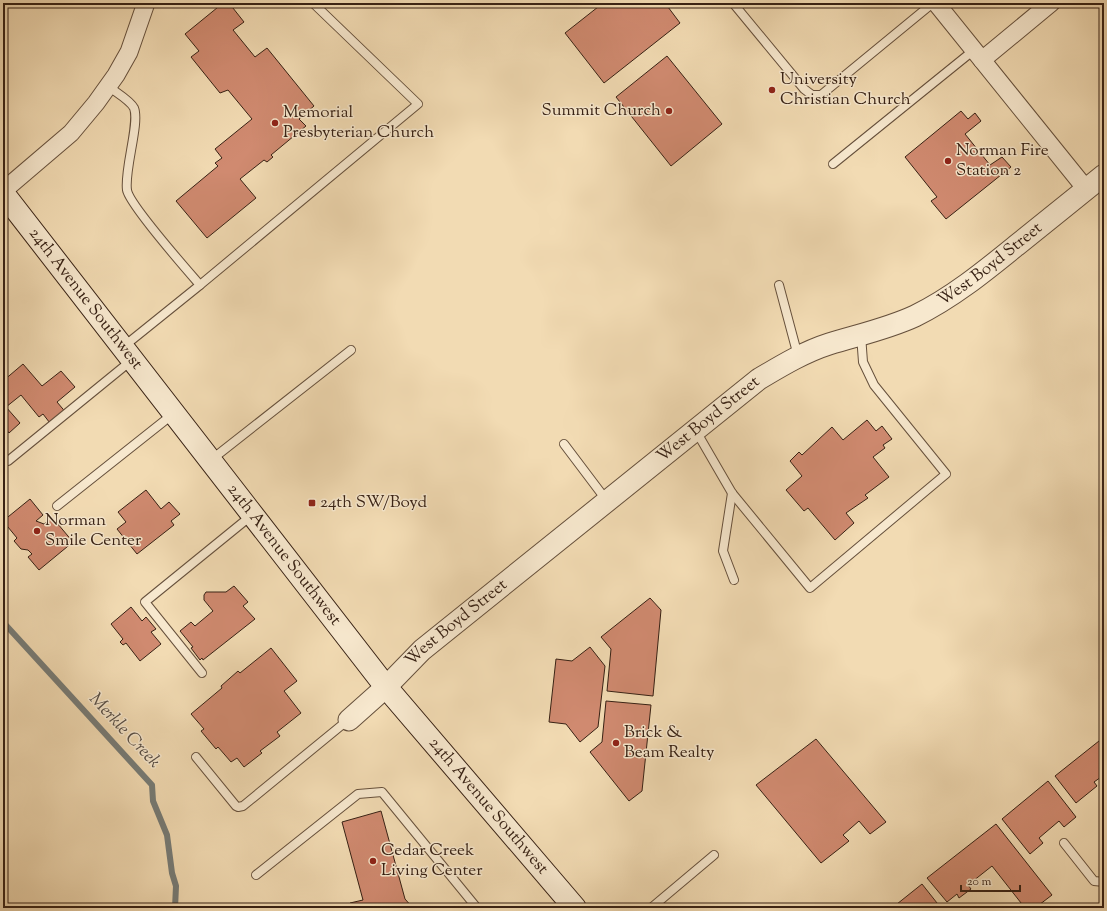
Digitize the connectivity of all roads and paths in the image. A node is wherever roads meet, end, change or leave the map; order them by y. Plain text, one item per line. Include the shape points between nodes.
1 (146, 3) edge
2 (313, 3) edge
3 (733, 3) edge
4 (934, 3) edge
5 (1051, 3) edge
6 (978, 55) junction
7 (108, 86) junction
8 (833, 164) dead end
9 (1104, 175) edge
10 (1086, 189) junction
11 (3, 192) edge
12 (200, 285) junction
13 (779, 285) dead end
14 (861, 335) junction
15 (351, 350) dead end
16 (128, 353) junction
17 (799, 357) junction
18 (174, 413) junction
19 (696, 430) junction
20 (564, 444) dead end
21 (211, 460) junction
22 (8, 461) dead end
23 (732, 493) junction
24 (608, 501) junction
25 (57, 506) dead end
26 (253, 515) junction
27 (734, 580) dead end
28 (202, 673) dead end
29 (386, 687) junction
30 (349, 720) joint
31 (196, 757) dead end
32 (1064, 843) dead end
33 (714, 855) dead end
34 (256, 875) dead end
35 (1104, 882) edge
36 (477, 908) edge
37 (575, 908) edge
38 (651, 908) edge

1 - 7 street via 129,52
2 - 12 lane via 418,104
3 - 4 lane via 804,89 812,95 821,95
4 - 6 street
5 - 6 street
6 - 8 lane
6 - 10 street
7 - 11 street via 77,127
7 - 12 lane via 133,107 136,118 126,191 135,206
9 - 10 street, West Boyd Street
10 - 14 street, West Boyd Street via 963,287 915,316
11 - 16 main road, 24th Avenue Southwest
12 - 16 lane
13 - 17 lane
14 - 17 street, West Boyd Street via 828,344
14 - 23 lane via 863,362 874,385 946,474 810,588
15 - 21 lane
16 - 18 main road, 24th Avenue Southwest
16 - 22 lane
17 - 19 street, West Boyd Street via 759,380
18 - 21 main road, 24th Avenue Southwest
18 - 25 lane
19 - 23 lane
19 - 24 street, West Boyd Street
20 - 24 lane
21 - 26 main road, 24th Avenue Southwest
23 - 27 lane via 723,551
24 - 29 street, West Boyd Street via 422,650
26 - 28 lane via 145,602
26 - 29 main road, 24th Avenue Southwest
29 - 30 street, West Boyd Street
29 - 37 main road, 24th Avenue Southwest
30 - 31 lane via 243,806 236,806
32 - 35 lane via 1094,881
33 - 38 lane
34 - 36 lane via 358,794 382,792

